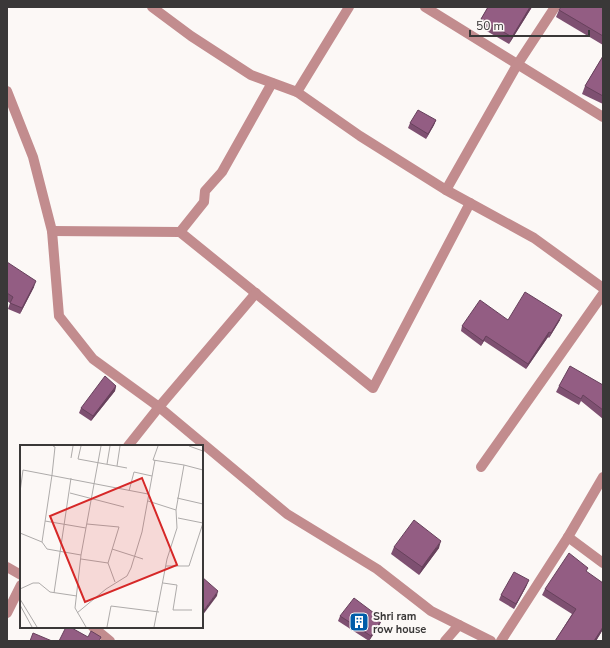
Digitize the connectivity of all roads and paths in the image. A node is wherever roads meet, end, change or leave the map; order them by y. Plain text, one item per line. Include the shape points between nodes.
1 (152, 7) edge
2 (349, 7) edge
3 (425, 7) edge
4 (555, 7) edge
5 (517, 65) junction
6 (272, 83) junction
7 (7, 92) edge
8 (297, 92) junction
9 (603, 117) edge
10 (446, 190) junction
11 (470, 203) junction
12 (52, 231) junction
13 (180, 232) junction
14 (603, 288) edge
15 (256, 293) junction
16 (603, 294) edge
17 (159, 407) junction
18 (129, 445) edge
19 (481, 468) dead end
20 (603, 477) edge
21 (568, 537) junction
22 (603, 563) edge
23 (7, 567) edge
24 (20, 574) edge
25 (20, 587) edge
26 (7, 613) edge
27 (459, 625) junction
28 (94, 628) edge
29 (110, 641) edge
30 (445, 641) edge
31 (491, 641) edge
32 (501, 641) edge

1 - 6 street via 251,75
2 - 8 street
3 - 5 street
4 - 5 street
5 - 9 street
5 - 10 street
6 - 8 street
6 - 13 street via 222,172 205,192 204,202
7 - 12 street via 33,157
8 - 10 street via 360,136
10 - 11 street
11 - 14 street via 534,238
11 - 15 street via 373,388
12 - 13 street
12 - 17 street via 59,316 93,359
13 - 15 street
15 - 17 street
16 - 19 street
17 - 18 street
17 - 27 street via 287,514 377,569 430,611
20 - 21 street
21 - 22 street
21 - 32 street
23 - 24 street
25 - 26 street
27 - 30 street
27 - 31 street
28 - 29 street

